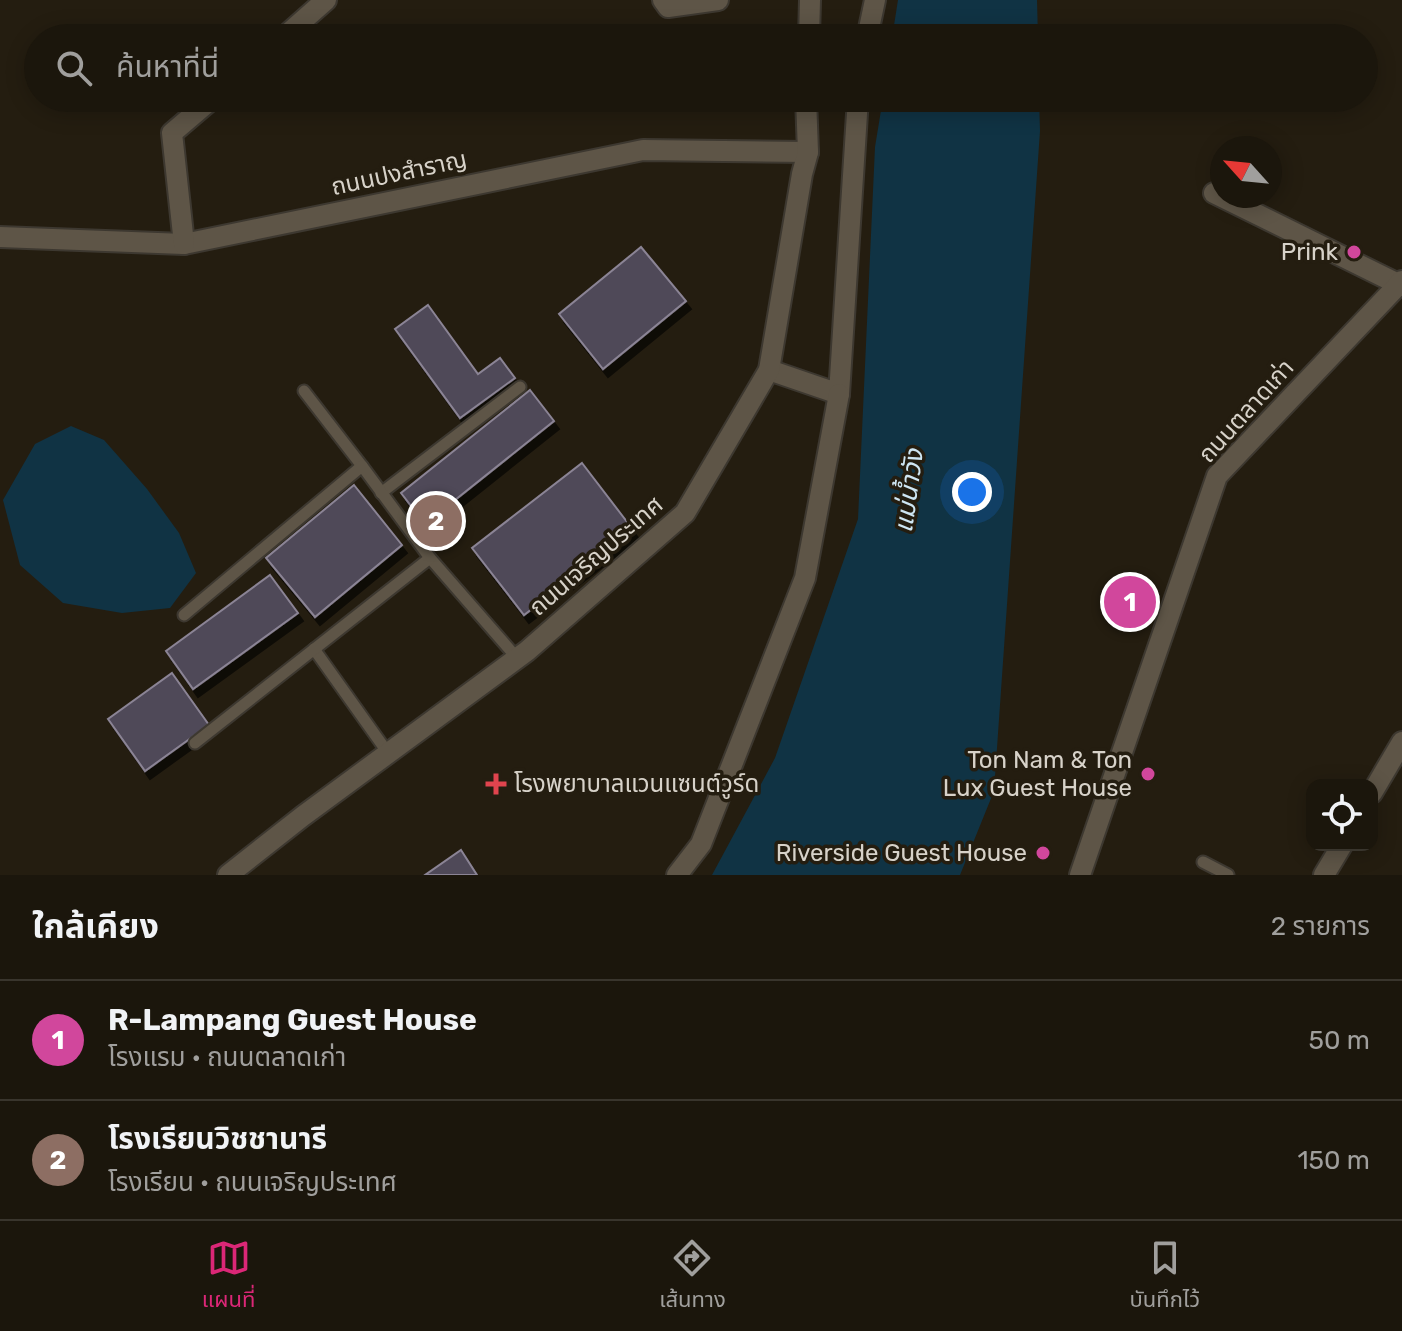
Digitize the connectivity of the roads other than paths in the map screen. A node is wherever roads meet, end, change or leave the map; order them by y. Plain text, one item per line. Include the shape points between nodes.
1 (326, 0) edge
2 (663, 0) edge
3 (718, 0) edge
4 (810, 0) edge
5 (875, 0) edge
6 (299, 24) edge
7 (809, 24) edge
8 (870, 24) edge
9 (197, 112) edge
10 (807, 112) edge
11 (857, 112) edge
12 (808, 152) junction
13 (1245, 208) edge
14 (0, 237) edge
15 (184, 244) junction
16 (1402, 284) edge
17 (769, 370) junction
18 (520, 387) dead end
19 (304, 391) dead end
20 (839, 394) junction
21 (362, 466) junction
22 (381, 493) junction
23 (430, 558) junction
24 (184, 615) dead end
25 (314, 649) junction
26 (517, 658) junction
27 (1402, 742) edge
28 (195, 743) dead end
29 (388, 753) junction
30 (1378, 783) edge
31 (1338, 851) edge
32 (1203, 862) dead end
33 (228, 875) edge
34 (677, 875) edge
35 (1080, 875) edge
36 (1228, 875) edge
37 (1324, 875) edge

1 - 6 street
2 - 3 street via 668,7
4 - 7 street
5 - 8 street
9 - 15 street via 172,133
10 - 12 street, ถนนเจริญประเทศ
11 - 20 street
12 - 15 street, ถนนปงสำราญ via 643,150
12 - 17 street, ถนนเจริญประเทศ
13 - 16 street
14 - 15 street, ถนนปงสำราญ
16 - 35 street, ถนนตลาดเก่า via 1217,476
17 - 20 street
17 - 26 street, ถนนเจริญประเทศ via 685,513
18 - 22 lane
19 - 21 lane
20 - 34 street via 805,578 701,844
21 - 22 lane
21 - 24 lane
22 - 23 lane
23 - 25 lane
23 - 26 lane
25 - 28 lane
25 - 29 lane
26 - 29 street, ถนนเจริญประเทศ
27 - 30 street
29 - 33 street, ถนนเจริญประเทศ
31 - 37 street
32 - 36 lane

